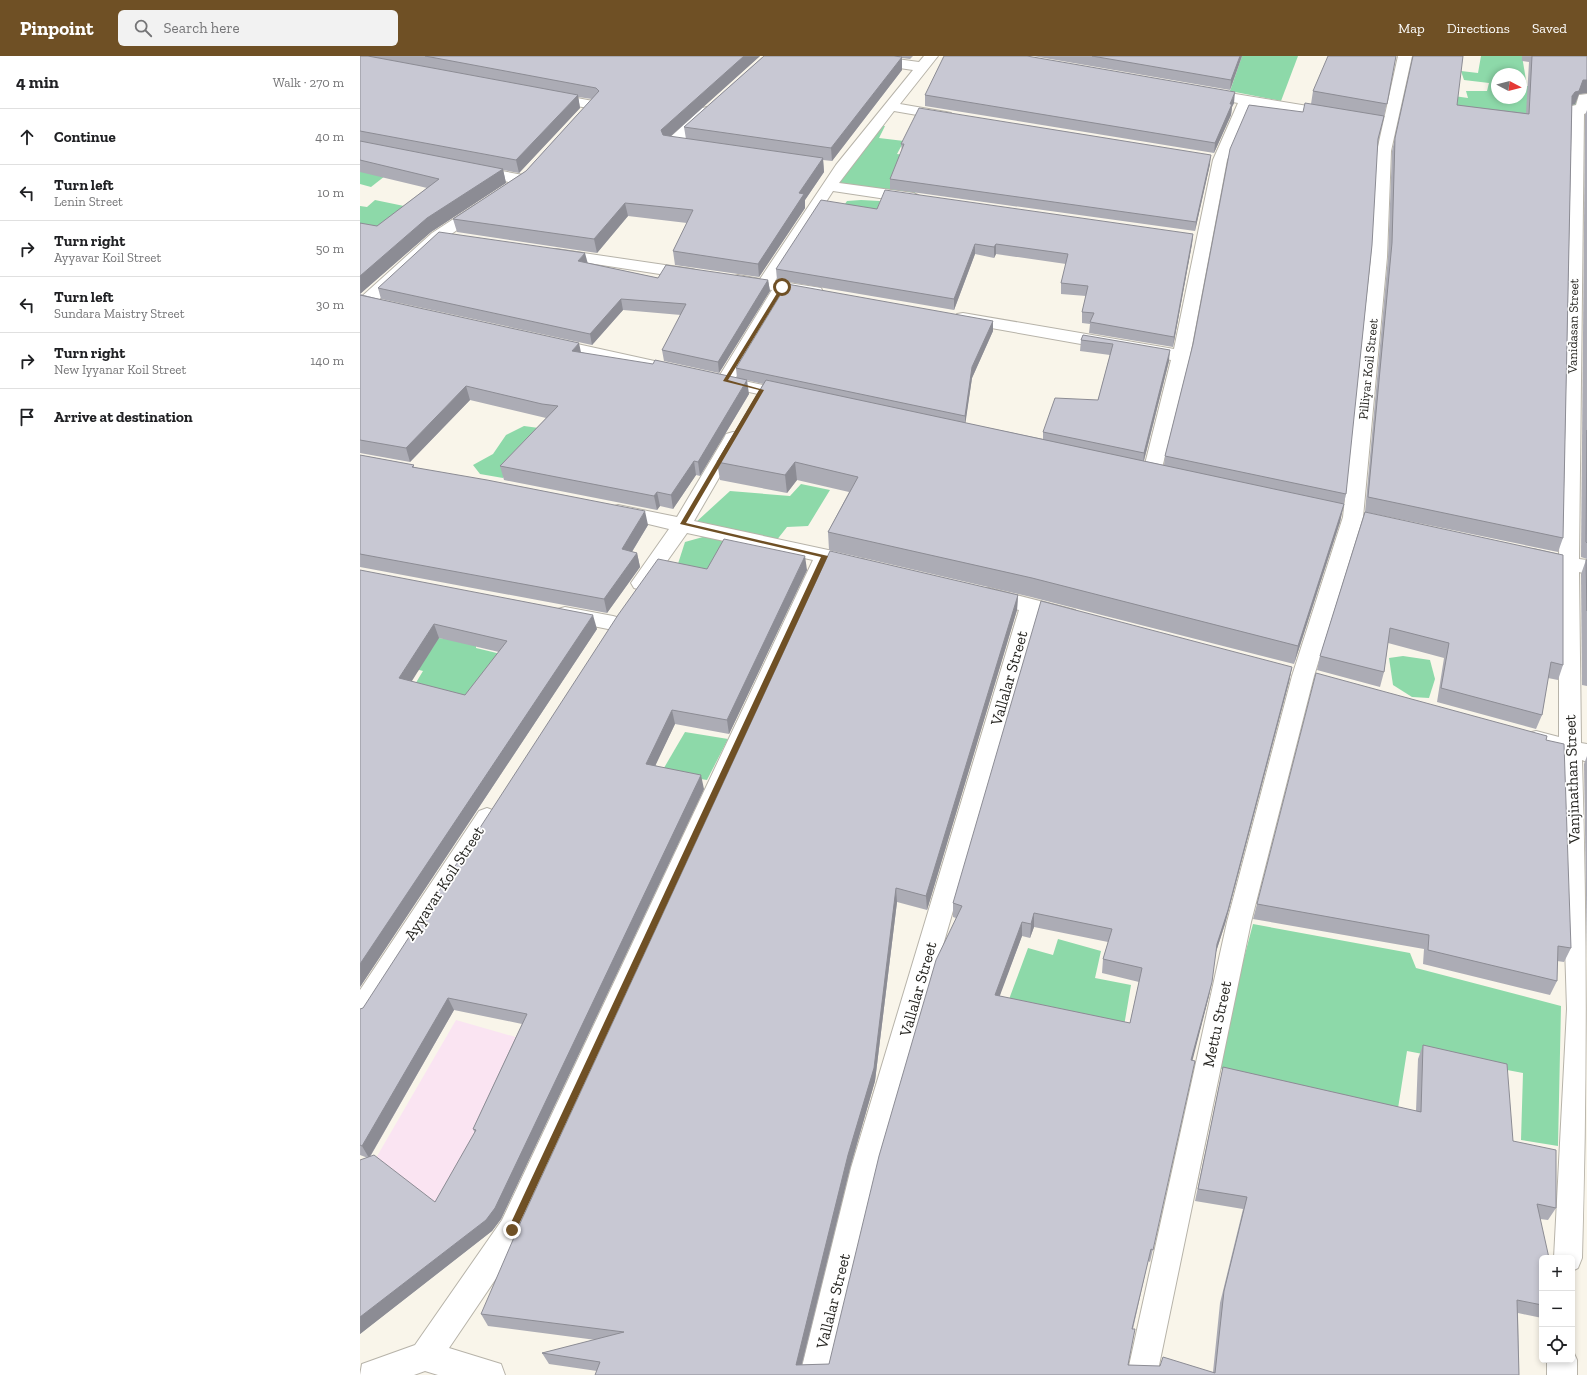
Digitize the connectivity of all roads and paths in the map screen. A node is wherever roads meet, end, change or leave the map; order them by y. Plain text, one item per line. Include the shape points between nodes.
1 (845, 56) edge
2 (1405, 56) edge
3 (927, 61) edge
4 (1192, 91) edge
5 (538, 95) edge
6 (1587, 98) edge
7 (1246, 100) junction
8 (717, 102) edge
9 (890, 106) junction
10 (582, 117) edge
11 (1345, 117) edge
12 (961, 118) edge
13 (686, 146) edge
14 (826, 166) dead end
15 (461, 168) edge
16 (841, 168) junction
17 (534, 169) edge
18 (523, 180) junction
19 (828, 186) junction
20 (503, 193) edge
21 (930, 200) edge
22 (490, 202) edge
23 (438, 236) junction
24 (461, 240) edge
25 (539, 251) edge
26 (765, 284) junction
27 (782, 287) junction
28 (829, 295) edge
29 (363, 301) edge
30 (390, 307) edge
31 (946, 315) edge
32 (530, 338) edge
33 (1181, 356) junction
34 (678, 371) edge
35 (702, 376) edge
36 (725, 381) junction
37 (809, 400) edge
38 (742, 423) edge
39 (1152, 472) edge
40 (598, 507) edge
41 (683, 524) junction
42 (1515, 552) edge
43 (825, 556) junction
44 (1578, 565) edge
45 (878, 569) edge
46 (970, 591) edge
47 (1031, 605) junction
48 (543, 610) edge
49 (1084, 619) edge
50 (613, 623) junction
51 (600, 643) edge
52 (1301, 676) joint
53 (1517, 734) edge
54 (1579, 751) edge
55 (497, 801) edge
56 (1584, 1009) edge
57 (360, 1012) edge
58 (1568, 1255) edge
59 (425, 1356) junction
60 (1562, 1363) edge
61 (373, 1375) edge
62 (490, 1375) edge
63 (815, 1375) edge
64 (1142, 1375) edge
65 (1562, 1375) edge

1 - 3 street
2 - 52 street, Pilliyar Koil Street via 1383,123 1379,257 1353,517
3 - 9 street
4 - 7 street
5 - 10 street via 593,105
6 - 44 street, Vanidasan Street via 1584,98 1583,110 1577,109
7 - 11 street
7 - 33 street via 1213,159 1195,238
8 - 13 street via 671,144
9 - 12 street
9 - 16 street
14 - 16 street
15 - 18 street
16 - 19 street
17 - 18 street
18 - 20 street
19 - 21 street
19 - 26 street
22 - 23 street
23 - 24 street
23 - 29 street
25 - 26 street
26 - 27 street
27 - 28 street
27 - 36 street
29 - 30 street
31 - 33 street
32 - 34 street
33 - 39 street
35 - 36 street
36 - 37 street via 758,396
38 - 41 street
40 - 41 street
41 - 43 street
41 - 50 street
42 - 44 street
43 - 45 street
43 - 59 street via 512,1230
44 - 54 street, Vanjinathan Street
46 - 47 street
47 - 49 street
47 - 63 street, Vallalar Street via 865,1168
48 - 50 street
50 - 51 street
52 - 64 street, Mettu Street via 1239,922
53 - 54 street
54 - 56 street, Vanjinathan Street
55 - 57 street, Ayyavar Koil Street
56 - 58 street, Vanjinathan Street
59 - 61 street
59 - 62 street
60 - 65 street

